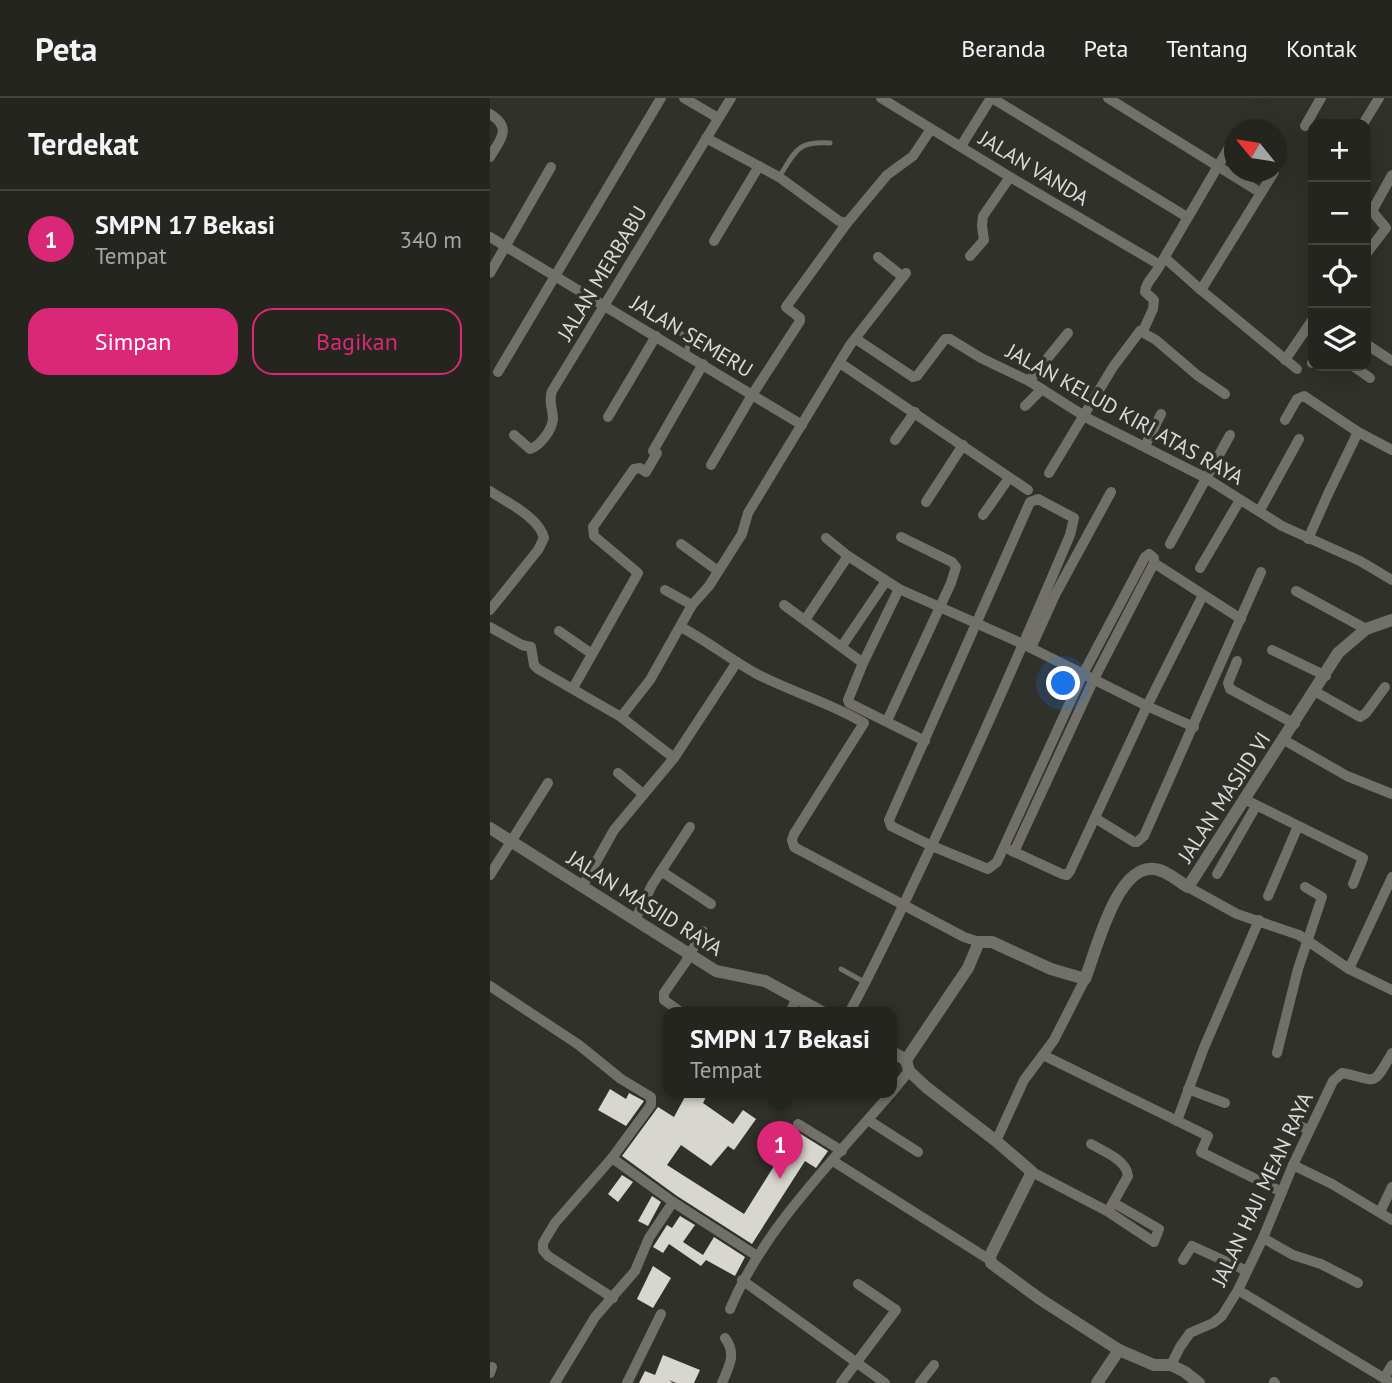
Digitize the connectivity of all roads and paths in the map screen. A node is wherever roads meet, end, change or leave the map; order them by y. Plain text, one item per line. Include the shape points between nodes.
1 (661, 98) edge
2 (684, 98) edge
3 (731, 98) edge
4 (881, 98) edge
5 (991, 98) edge
6 (1108, 98) edge
7 (1321, 98) edge
8 (1379, 98) edge
9 (490, 114) edge
10 (718, 118) junction
11 (1366, 119) edge
12 (1305, 126) dead end
13 (931, 129) junction
14 (706, 138) junction
15 (830, 144) dead end
16 (961, 146) junction
17 (1224, 155) edge
18 (490, 157) edge
19 (759, 166) junction
20 (1217, 166) junction
21 (551, 167) dead end
22 (1392, 175) edge
23 (779, 177) junction
24 (1010, 177) junction
25 (1268, 182) edge
26 (1261, 193) junction
27 (1186, 217) junction
28 (847, 223) junction
29 (490, 237) edge
30 (714, 241) dead end
31 (506, 247) junction
32 (1371, 248) edge
33 (970, 256) dead end
34 (878, 257) dead end
35 (1162, 261) junction
36 (490, 273) edge
37 (554, 275) junction
38 (1201, 290) junction
39 (605, 306) junction
40 (673, 327) dead end
41 (1308, 330) edge
42 (1143, 331) junction
43 (1068, 332) dead end
44 (656, 336) junction
45 (856, 339) junction
46 (1371, 347) edge
47 (687, 354) junction
48 (1392, 361) edge
49 (841, 363) junction
50 (703, 364) junction
51 (1360, 371) edge
52 (498, 372) dead end
53 (1370, 378) dead end
54 (1029, 381) junction
55 (1042, 389) junction
56 (752, 394) junction
57 (1225, 394) dead end
58 (1025, 406) dead end
59 (915, 412) junction
60 (1161, 414) dead end
61 (1083, 415) junction
62 (608, 417) dead end
63 (1285, 420) dead end
64 (803, 425) junction
65 (1359, 432) junction
66 (514, 435) dead end
67 (1230, 435) dead end
68 (1299, 439) dead end
69 (895, 440) dead end
70 (963, 445) junction
71 (1145, 446) junction
72 (1392, 450) edge
73 (711, 466) dead end
74 (1049, 473) dead end
75 (1009, 478) junction
76 (1206, 478) junction
77 (1028, 490) dead end
78 (490, 491) edge
79 (1111, 492) dead end
80 (1240, 500) junction
81 (926, 502) dead end
82 (1260, 510) junction
83 (983, 515) dead end
84 (901, 537) dead end
85 (826, 538) dead end
86 (1308, 539) junction
87 (681, 544) dead end
88 (1170, 544) dead end
89 (848, 556) junction
90 (1154, 563) junction
91 (1200, 568) dead end
92 (718, 571) junction
93 (1261, 572) dead end
94 (1392, 580) edge
95 (886, 581) junction
96 (899, 589) junction
97 (665, 590) dead end
98 (1296, 592) dead end
99 (1203, 595) junction
100 (692, 605) junction
101 (784, 605) dead end
102 (939, 607) junction
103 (490, 610) edge
104 (1241, 619) junction
105 (805, 620) junction
106 (1392, 620) edge
107 (977, 623) junction
108 (490, 627) edge
109 (681, 627) junction
110 (1366, 629) junction
111 (559, 631) dead end
112 (842, 646) junction
113 (1027, 646) junction
114 (1272, 650) dead end
115 (592, 654) junction
116 (737, 662) junction
117 (1237, 662) dead end
118 (863, 663) junction
119 (1083, 674) junction
120 (1326, 676) junction
121 (1094, 678) junction
122 (1385, 687) dead end
123 (573, 688) junction
124 (1316, 692) junction
125 (1147, 706) junction
126 (621, 717) junction
127 (887, 721) junction
128 (1295, 724) junction
129 (1194, 726) junction
130 (1284, 740) junction
131 (925, 741) junction
132 (674, 758) junction
133 (618, 773) dead end
134 (548, 783) dead end
135 (643, 794) junction
136 (1392, 794) edge
137 (1251, 803) junction
138 (1095, 818) junction
139 (1298, 826) junction
140 (690, 827) dead end
141 (490, 828) edge
142 (512, 843) junction
143 (932, 846) junction
144 (1003, 847) junction
145 (1014, 852) junction
146 (661, 871) junction
147 (1217, 874) dead end
148 (490, 875) edge
149 (1392, 877) edge
150 (1353, 884) dead end
151 (582, 887) junction
152 (1188, 887) junction
153 (1305, 887) dead end
154 (1268, 896) dead end
155 (904, 903) junction
156 (711, 904) dead end
157 (636, 919) junction
158 (1259, 920) junction
159 (703, 931) dead end
160 (1308, 941) junction
161 (979, 942) junction
162 (689, 954) junction
163 (841, 969) dead end
164 (1349, 969) junction
165 (1085, 979) junction
166 (866, 983) junction
167 (490, 986) edge
168 (1392, 990) edge
169 (797, 997) junction
170 (674, 1007) edge
171 (793, 1007) edge
172 (814, 1007) edge
173 (852, 1007) edge
174 (1277, 1053) dead end
175 (1392, 1054) edge
176 (1043, 1055) junction
177 (897, 1057) edge
178 (907, 1066) junction
179 (897, 1082) edge
180 (1188, 1089) junction
181 (886, 1098) edge
182 (1225, 1103) dead end
183 (868, 1120) junction
184 (1177, 1121) junction
185 (1291, 1122) dead end
186 (798, 1124) dead end
187 (1310, 1130) junction
188 (996, 1141) junction
189 (1091, 1144) dead end
190 (842, 1151) junction
191 (918, 1152) dead end
192 (612, 1158) junction
193 (833, 1161) junction
194 (1293, 1165) junction
195 (1032, 1172) junction
196 (1392, 1187) edge
197 (1282, 1192) junction
198 (673, 1202) junction
199 (1110, 1207) junction
200 (1380, 1212) junction
201 (1392, 1220) edge
202 (1263, 1238) junction
203 (757, 1256) junction
204 (990, 1259) junction
205 (1183, 1260) dead end
206 (1247, 1271) junction
207 (742, 1280) junction
208 (1358, 1283) dead end
209 (858, 1284) dead end
210 (1238, 1290) junction
211 (613, 1298) junction
212 (730, 1309) dead end
213 (661, 1314) dead end
214 (725, 1338) dead end
215 (1119, 1350) junction
216 (855, 1362) junction
217 (934, 1364) dead end
218 (1171, 1365) junction
219 (1392, 1365) edge
220 (1388, 1380) edge
221 (555, 1383) edge
222 (627, 1383) edge
223 (722, 1383) edge
224 (841, 1383) edge
225 (885, 1383) edge
226 (920, 1383) edge
227 (1097, 1383) edge
228 (1199, 1383) edge

1 - 37 street
2 - 10 street
3 - 10 street, JALAN MERBABU
4 - 13 street, JALAN VANDA
5 - 16 street
5 - 27 street
6 - 20 street
7 - 12 street
8 - 11 street
9 - 18 street via 503,127
10 - 14 street, JALAN MERBABU
13 - 16 street, JALAN VANDA
13 - 28 street via 913,156 887,175
14 - 19 street
14 - 39 street, JALAN MERBABU
15 - 23 lane via 803,145
16 - 24 street, JALAN VANDA
17 - 20 street
19 - 23 street
19 - 30 street
20 - 26 street
20 - 27 street
21 - 31 street
22 - 32 street via 1372,211 1386,228
23 - 28 street
24 - 33 street via 983,216 984,240
24 - 35 street, JALAN VANDA
25 - 26 street
26 - 38 street
27 - 35 street
28 - 56 street via 786,307 800,321
29 - 31 street, JALAN SEMERU
31 - 36 street
31 - 37 street, JALAN SEMERU
34 - 45 street via 905,275
35 - 38 street, JALAN VANDA
35 - 42 street via 1145,287 1154,300
37 - 39 street, JALAN SEMERU
37 - 52 street
38 - 41 street, JALAN VANDA via 1292,365
39 - 44 street, JALAN SEMERU
39 - 66 street, JALAN MERBABU via 552,391 553,421 542,440 530,449
40 - 47 lane via 688,339
42 - 57 street
42 - 61 street
43 - 54 street
44 - 47 street, JALAN SEMERU
44 - 62 street
45 - 49 street
45 - 54 street, JALAN KELUD KIRI ATAS RAYA via 914,377 947,338
46 - 48 street
47 - 50 street, JALAN SEMERU
49 - 59 street
49 - 64 street
50 - 56 street, JALAN SEMERU
50 - 115 street via 668,421 646,472 634,469 593,527 594,536 638,573
51 - 53 street
54 - 55 street, JALAN KELUD KIRI ATAS RAYA
55 - 58 street
55 - 61 street, JALAN KELUD KIRI ATAS RAYA
56 - 64 street, JALAN SEMERU
56 - 73 street
59 - 69 street
59 - 70 street
60 - 71 street
61 - 71 street, JALAN KELUD KIRI ATAS RAYA
61 - 74 street
63 - 65 street via 1297,399 1304,396
64 - 92 street
65 - 72 street
65 - 86 street
67 - 76 street
68 - 82 street
70 - 75 street
70 - 81 street
71 - 76 street, JALAN KELUD KIRI ATAS RAYA
75 - 77 street
75 - 83 street
76 - 80 street, JALAN KELUD KIRI ATAS RAYA
76 - 88 street
78 - 103 street via 539,527 544,538
79 - 113 street
80 - 82 street, JALAN KELUD KIRI ATAS RAYA
80 - 91 street
82 - 86 street, JALAN KELUD KIRI ATAS RAYA
84 - 102 street via 956,567
85 - 89 street
86 - 94 street, JALAN KELUD KIRI ATAS RAYA
87 - 92 street
89 - 95 street
89 - 105 street
90 - 99 street
90 - 119 street via 1154,558 1146,555
90 - 121 street
92 - 100 street
93 - 104 street
95 - 96 street
95 - 112 street
96 - 102 street
96 - 118 street
97 - 100 street
98 - 110 street
99 - 104 street
99 - 125 street
100 - 109 street
101 - 105 street
102 - 107 street
102 - 127 street
104 - 129 street
105 - 112 street
106 - 110 street, JALAN MASJID VI
107 - 113 street
107 - 113 street via 1030,502 1038,499 1074,522
107 - 131 street
108 - 123 street via 531,647 537,668
109 - 116 street
109 - 126 street via 650,680
110 - 120 street, JALAN MASJID VI via 1338,653
111 - 115 street
112 - 118 street
113 - 119 street
113 - 143 street
114 - 120 street
115 - 123 street
116 - 132 street
116 - 155 street via 864,723 803,818 792,844
117 - 128 street via 1230,689
118 - 127 street via 849,703
119 - 121 street
119 - 144 street
120 - 124 street, JALAN MASJID VI
121 - 125 street
121 - 145 street
122 - 124 street via 1360,717
123 - 126 street
124 - 128 street, JALAN MASJID VI
125 - 129 street
125 - 138 street
126 - 132 street
127 - 131 street
128 - 130 street, JALAN MASJID VI
129 - 138 street via 1141,839 1134,842
130 - 136 street via 1347,776
130 - 137 street, JALAN MASJID VI
131 - 143 street via 889,820 891,826
132 - 135 street
133 - 135 street
134 - 142 street
135 - 151 street via 614,830
137 - 139 street
137 - 147 street
137 - 152 street, JALAN MASJID VI
138 - 145 street via 1067,875
139 - 150 street via 1363,858
139 - 154 street
140 - 146 street
141 - 142 street, JALAN MASJID RAYA
142 - 148 street
142 - 151 street, JALAN MASJID RAYA
143 - 144 street via 988,869 998,862
143 - 155 street
144 - 145 street
146 - 156 street
146 - 157 street
149 - 164 street
151 - 157 street, JALAN MASJID RAYA
152 - 158 street via 1237,914
152 - 165 street, JALAN MASJID VI via 1156,869 1135,874 1109,915
153 - 160 street via 1322,897
155 - 161 street
155 - 166 street
157 - 162 street, JALAN MASJID RAYA
158 - 160 street
158 - 180 street
159 - 162 street
160 - 164 street
160 - 174 street
161 - 165 street via 992,942
161 - 178 street via 968,968
162 - 169 street, JALAN MASJID RAYA via 716,971 755,977
162 - 170 street via 664,993 664,1000
163 - 166 lane
164 - 168 street
165 - 176 street, JALAN MASJID VI
166 - 173 street
167 - 192 street via 651,1097 651,1105
169 - 171 street
169 - 172 street, JALAN MASJID RAYA
175 - 187 street, JALAN HAJI MEAN RAYA via 1375,1079 1338,1075
176 - 184 street
176 - 188 street, JALAN MASJID VI via 1024,1080
177 - 178 street
178 - 179 street
178 - 188 street
180 - 182 street
180 - 184 street
181 - 183 street
183 - 190 street
183 - 191 street
184 - 197 street via 1208,1136 1201,1152
185 - 187 street
186 - 190 street
187 - 194 street, JALAN HAJI MEAN RAYA
188 - 195 street
189 - 199 street via 1128,1170
190 - 193 street
192 - 198 street
192 - 211 street via 555,1223 543,1250
193 - 203 street
193 - 204 street
194 - 197 street, JALAN HAJI MEAN RAYA
194 - 200 street
195 - 199 street
195 - 204 street
196 - 200 street
197 - 202 street, JALAN HAJI MEAN RAYA
198 - 203 street
198 - 211 street via 649,1238 635,1271
199 - 199 street via 1158,1228 1154,1242 1151,1242
200 - 201 street
202 - 206 street, JALAN HAJI MEAN RAYA
202 - 208 street
203 - 207 street
204 - 215 street via 1040,1299
205 - 206 street via 1192,1247
206 - 210 street, JALAN HAJI MEAN RAYA
207 - 212 street
207 - 216 street
209 - 216 street via 896,1310
210 - 218 street, JALAN HAJI MEAN RAYA via 1222,1316 1190,1333
210 - 220 street
211 - 221 street via 595,1317
213 - 222 street
214 - 223 street via 732,1359
215 - 218 street via 1154,1365
215 - 227 street
216 - 224 street
216 - 225 street
217 - 226 street
218 - 228 street
219 - 220 street

